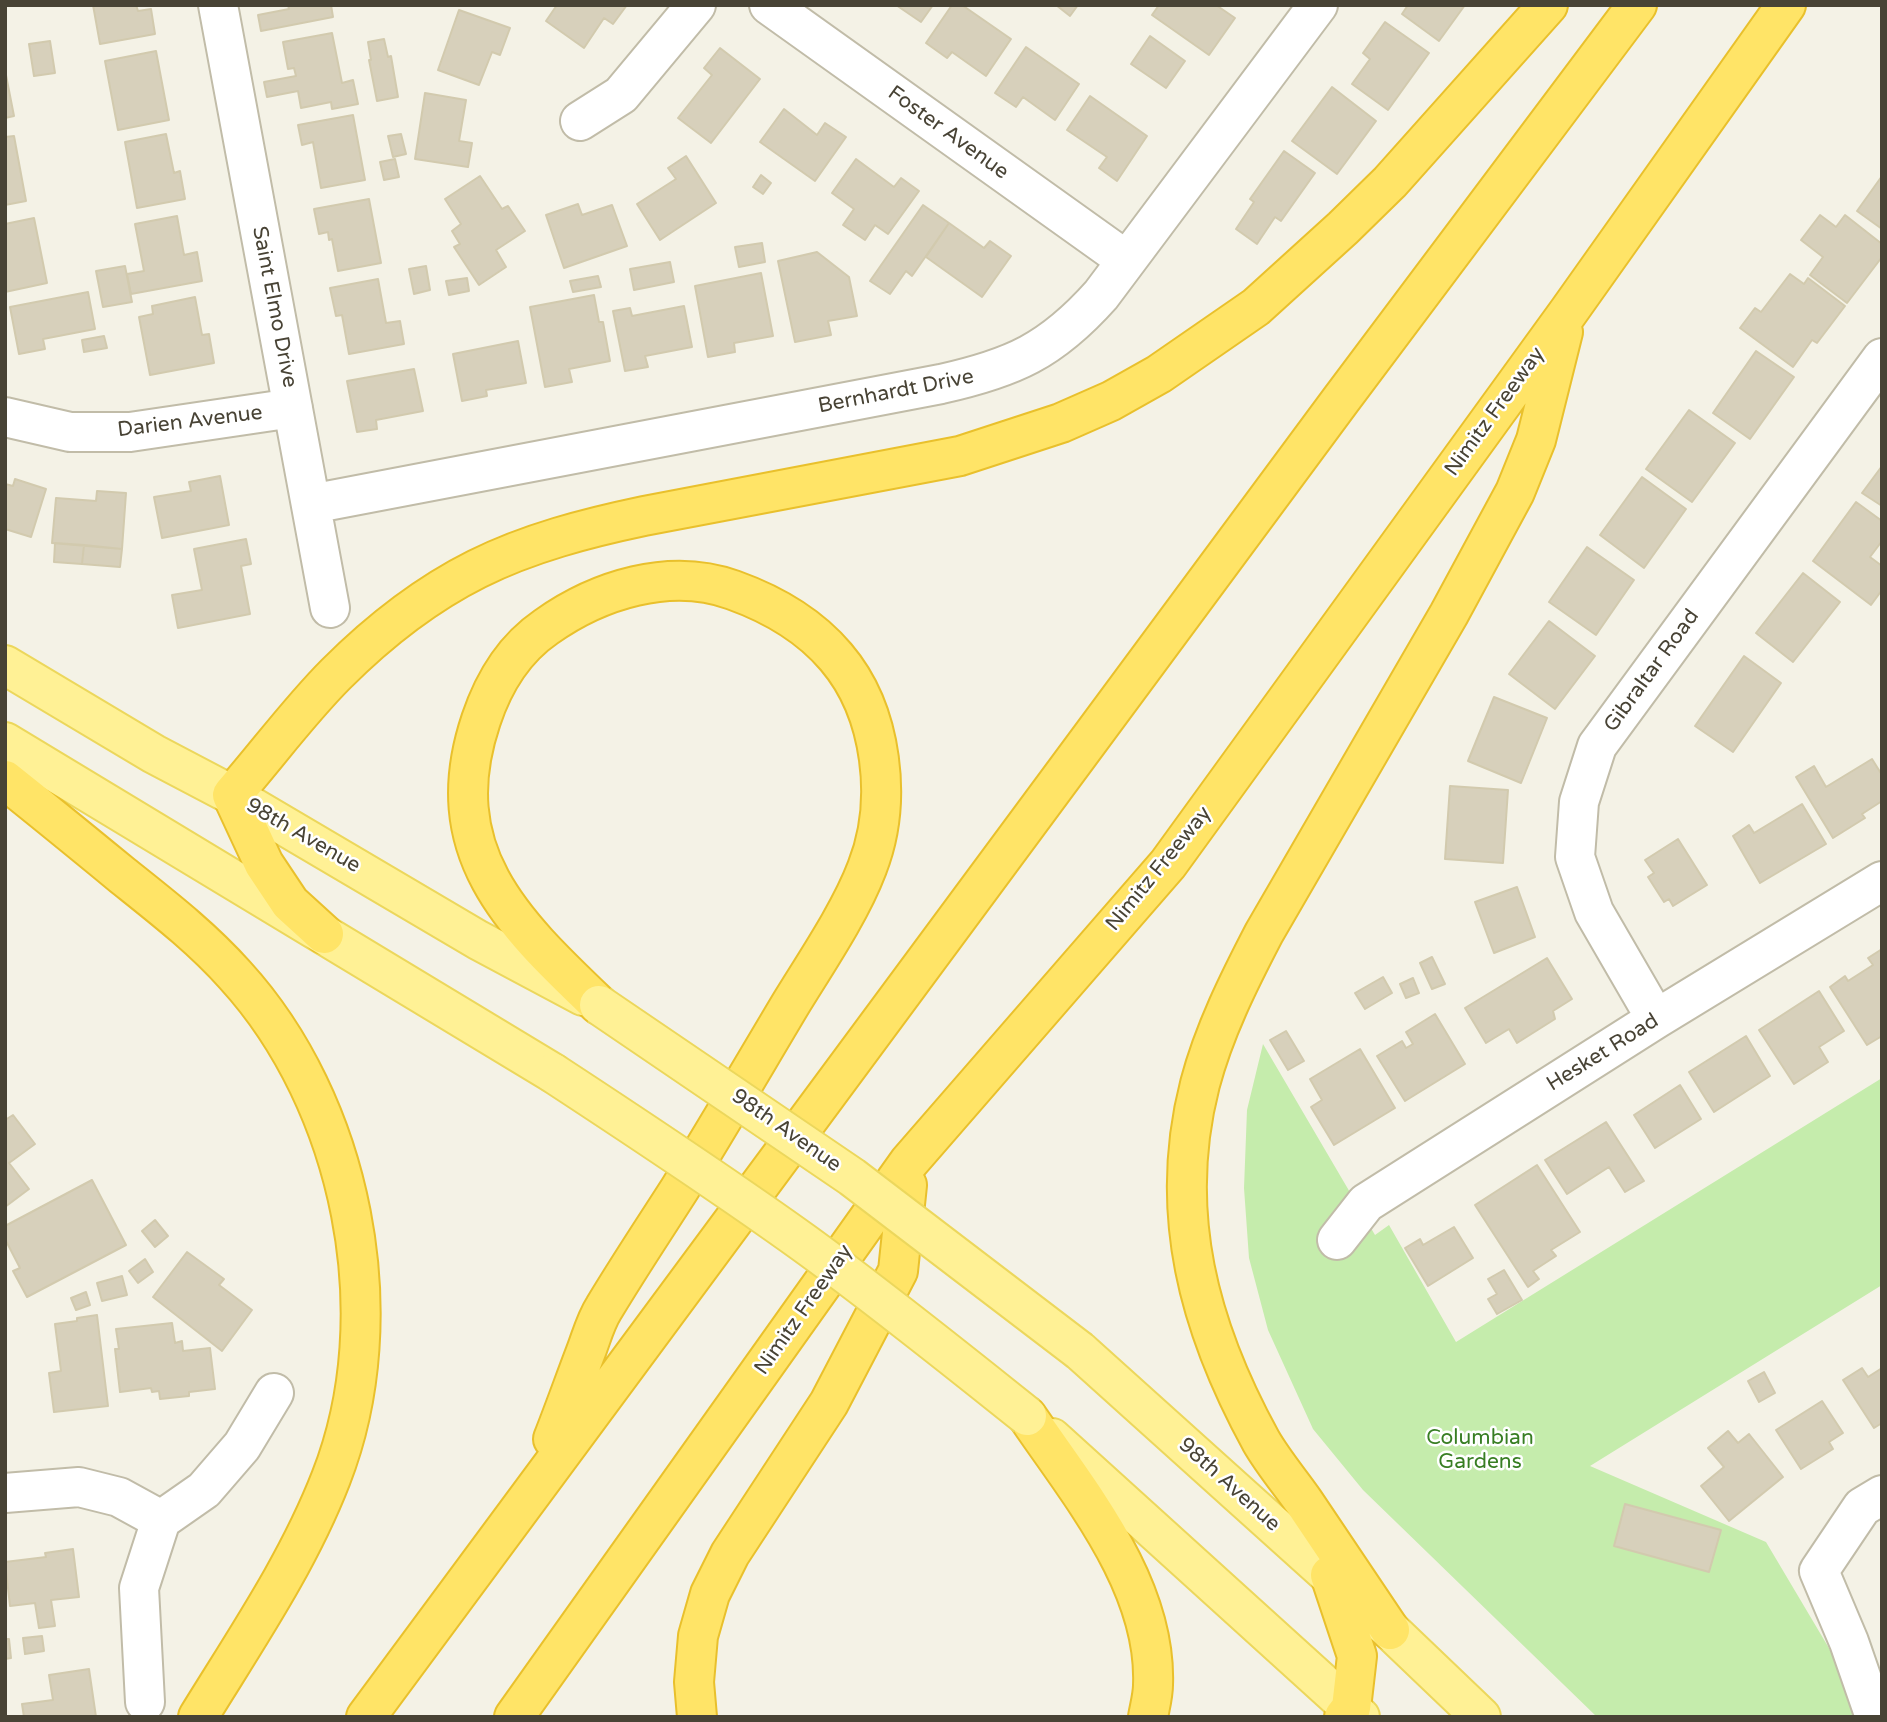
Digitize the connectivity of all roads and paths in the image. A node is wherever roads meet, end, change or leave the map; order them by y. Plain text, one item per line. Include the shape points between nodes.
1 (218, 5) edge
2 (696, 5) edge
3 (769, 5) edge
4 (1318, 5) edge
5 (1548, 5) edge
6 (1637, 5) edge
7 (1786, 5) edge
8 (580, 121) dead end
9 (1126, 260) junction
10 (1569, 311) junction
11 (1882, 358) edge
12 (293, 408) junction
13 (5, 416) edge
14 (311, 504) junction
15 (330, 608) dead end
16 (5, 665) edge
17 (5, 742) edge
18 (5, 780) edge
19 (232, 795) junction
20 (1882, 881) edge
21 (324, 934) junction
22 (599, 1004) junction
23 (1656, 1019) junction
24 (909, 1162) junction
25 (1337, 1240) dead end
26 (274, 1393) dead end
27 (1027, 1416) junction
28 (537, 1483) junction
29 (5, 1493) edge
30 (1882, 1494) edge
31 (161, 1520) junction
32 (1330, 1575) junction
33 (1390, 1630) junction
34 (145, 1702) dead end
35 (1352, 1714) edge
36 (198, 1717) edge
37 (366, 1717) edge
38 (514, 1717) edge
39 (698, 1717) edge
40 (1148, 1717) edge
41 (1481, 1717) edge
42 (1875, 1717) edge

1 - 12 street, Saint Elmo Drive
2 - 8 street via 621,95
3 - 9 street, Foster Avenue
4 - 9 street, Bernhardt Drive
5 - 19 highway via 1407,164 1343,228 1256,307 1159,374 1061,423 960,456 596,527 478,568 410,610 335,674
6 - 28 highway
7 - 10 highway, Nimitz Freeway
9 - 14 street, Bernhardt Drive via 1101,295 1060,335 1022,360 984,375
10 - 24 highway, Nimitz Freeway via 1168,864
10 - 33 highway via 1536,440 1515,492 1251,957 1200,1083 1190,1132 1185,1180 1188,1231 1213,1335 1263,1444
11 - 23 street, Gibraltar Road via 1597,746 1579,802 1575,857 1594,912
12 - 13 street, Darien Avenue via 130,432 70,432
12 - 14 street, Saint Elmo Drive
14 - 15 street, Saint Elmo Drive
16 - 19 main road, 98th Avenue
17 - 21 main road
18 - 36 highway via 190,929 238,978 290,1050 311,1089 329,1131 353,1222 361,1311 358,1355 332,1476 288,1568
19 - 21 highway via 264,864 290,903
19 - 22 main road, 98th Avenue via 478,940
20 - 23 street, Hesket Road
21 - 27 main road, bridge via 553,1073 687,1161 803,1243
22 - 28 highway via 536,944 508,911 487,875 472,832 468,787 474,741 488,699 510,661 538,632 572,609 609,592 646,584 685,581 726,587 764,601 803,626 836,657 861,695 881,777 879,822 868,867 839,922 600,1314
22 - 32 main road, 98th Avenue, bridge via 852,1177 971,1265 1080,1351
23 - 25 street, Hesket Road via 1366,1203
24 - 38 highway, Nimitz Freeway
24 - 39 highway via 898,1271 830,1403 730,1554 710,1594 697,1647
26 - 31 street via 242,1446 204,1490
27 - 35 main road
27 - 40 highway via 1108,1536 1128,1575 1151,1651 1153,1685
28 - 37 highway
29 - 31 street via 79,1487 119,1497
30 - 42 street via 1862,1507 1819,1571
31 - 34 street via 139,1588
32 - 33 main road, 98th Avenue
32 - 35 highway via 1357,1656
33 - 41 main road, 98th Avenue

